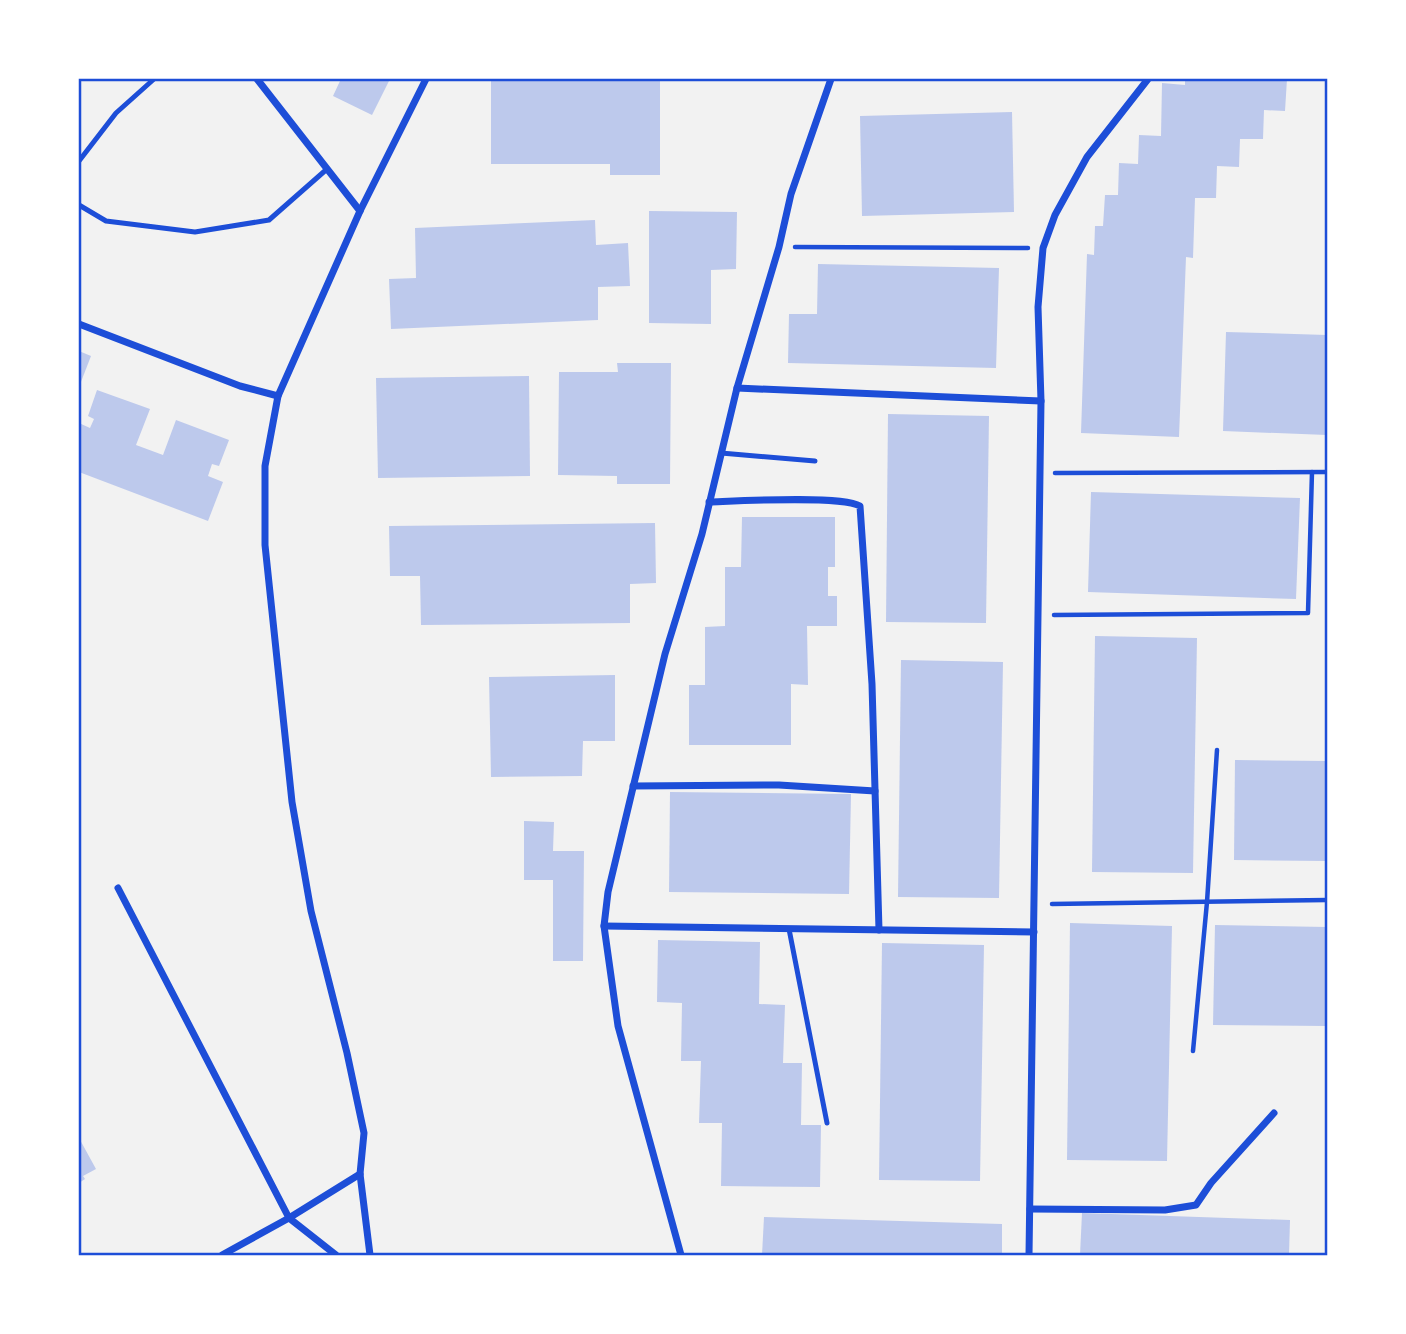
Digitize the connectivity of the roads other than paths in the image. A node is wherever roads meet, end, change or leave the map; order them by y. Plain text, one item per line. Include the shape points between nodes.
1 (154, 79) edge
2 (426, 79) edge
3 (831, 79) edge
4 (1148, 79) edge
5 (260, 80) edge
6 (79, 161) edge
7 (327, 169) junction
8 (79, 205) edge
9 (360, 212) junction
10 (79, 324) edge
11 (737, 388) junction
12 (278, 396) junction
13 (1041, 401) junction
14 (721, 453) junction
15 (815, 461) dead end
16 (709, 502) junction
17 (633, 786) junction
18 (875, 791) junction
19 (118, 888) dead end
20 (604, 926) junction
21 (789, 929) junction
22 (879, 930) junction
23 (1034, 932) junction
24 (1274, 1113) dead end
25 (827, 1123) dead end
26 (360, 1174) junction
27 (1030, 1209) junction
28 (289, 1218) junction
29 (222, 1255) edge
30 (336, 1255) edge
31 (370, 1255) edge
32 (681, 1255) edge
33 (1029, 1255) edge

1 - 6 lane via 116,113
2 - 9 street
3 - 11 street via 791,194
4 - 13 street via 1087,156 1043,248 1038,307
5 - 7 street
7 - 8 lane via 268,220 195,232 107,220
7 - 9 street
9 - 12 street
10 - 12 street via 240,386
11 - 13 street
11 - 14 street
12 - 26 street via 265,466 265,545 292,802 311,911 364,1133
13 - 23 street
14 - 15 lane
14 - 16 street
16 - 17 street
16 - 18 street via 800,500 860,506
17 - 18 street via 779,785
17 - 20 street
18 - 22 street
19 - 28 street
20 - 21 street
20 - 32 street via 618,1026
21 - 22 street
21 - 25 lane
22 - 23 street
23 - 27 street
24 - 27 street via 1196,1205 1165,1210
26 - 28 street
26 - 31 street
27 - 33 street
28 - 29 street
28 - 30 street

